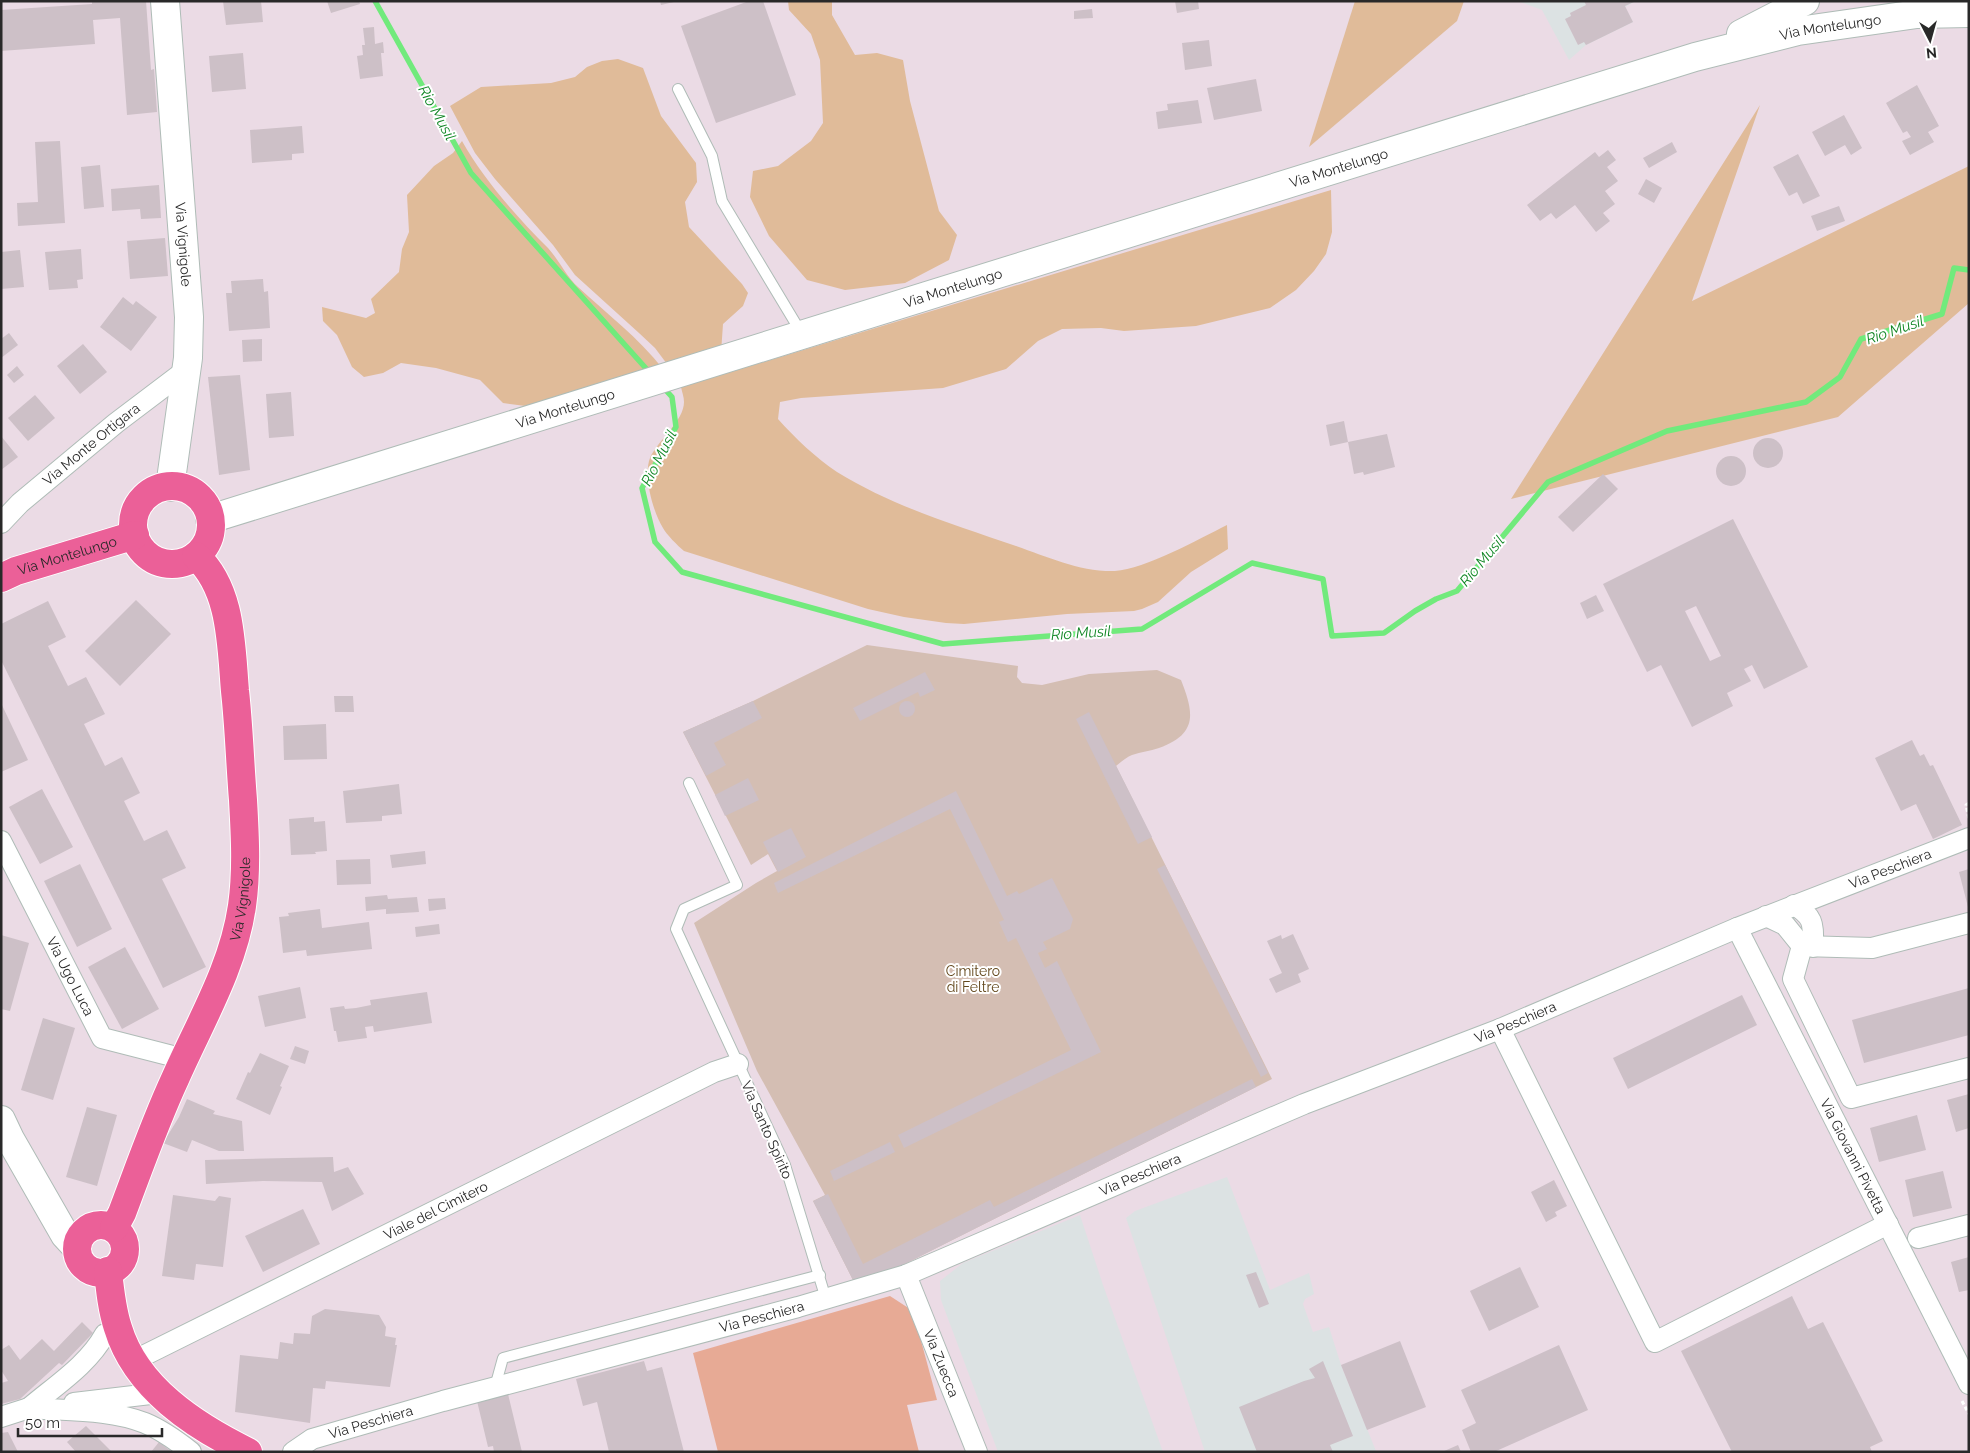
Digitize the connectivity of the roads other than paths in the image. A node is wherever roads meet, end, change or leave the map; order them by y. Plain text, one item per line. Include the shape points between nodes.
1 (165, 1) edge
2 (1805, 1) edge
3 (1888, 1) edge
4 (1969, 13) edge
5 (1917, 14) junction
6 (1695, 57) junction
7 (678, 89) dead end
8 (803, 335) junction
9 (186, 370) junction
10 (170, 486) junction
11 (210, 520) junction
12 (1, 523) edge
13 (135, 535) junction
14 (196, 556) junction
15 (1, 578) edge
16 (689, 783) dead end
17 (1969, 838) edge
18 (1, 841) edge
19 (1794, 905) junction
20 (1766, 916) junction
21 (1969, 923) edge
22 (1737, 928) junction
23 (1808, 946) junction
24 (1500, 1029) junction
25 (184, 1059) junction
26 (738, 1064) junction
27 (1969, 1068) edge
28 (4, 1133) edge
29 (1888, 1224) junction
30 (1969, 1225) edge
31 (114, 1228) junction
32 (1918, 1238) dead end
33 (77, 1248) junction
34 (102, 1271) junction
35 (820, 1275) junction
36 (906, 1275) junction
37 (826, 1299) junction
38 (104, 1334) junction
39 (133, 1361) junction
40 (1967, 1377) edge
41 (495, 1387) junction
42 (159, 1393) junction
43 (30, 1408) junction
44 (1, 1416) edge
45 (191, 1452) edge
46 (248, 1452) edge
47 (292, 1452) edge
48 (977, 1452) edge

1 - 9 street, Via Vignigole via 189,317
2 - 6 street, Via Montelungo
3 - 5 street
4 - 5 street, Via Montelungo
5 - 6 street, Via Montelungo via 1798,31
6 - 8 street, Via Montelungo
7 - 8 lane via 712,156 722,201
8 - 11 street, Via Montelungo
9 - 10 street, Via Vignigole
9 - 12 street, Via Monte Ortigara via 27,496
10 - 11 main road via 192,492 201,499
10 - 13 main road via 148,494 141,503 135,513
11 - 14 main road via 208,540
13 - 14 main road via 140,547 160,562 185,562
13 - 15 main road, Via Montelungo
14 - 25 main road, Via Vignigole via 204,563 221,593 230,638 238,724 245,877 242,906 221,981
16 - 26 lane, Via Santo Spirito via 737,884 684,909 676,929
17 - 19 street, Via Peschiera
18 - 25 street, Via Ugo Luca via 102,1038
19 - 20 street, Via Peschiera
19 - 23 street via 1808,913 1813,926
20 - 22 street, Via Peschiera
20 - 23 street via 1785,925
21 - 23 street via 1872,948
22 - 24 street, Via Peschiera
22 - 29 street, Via Giovanni Pivetta
23 - 27 street via 1793,979 1851,1098
24 - 29 street via 1655,1342
24 - 36 street, Via Peschiera via 1304,1104
25 - 31 main road, Via Vignigole
26 - 35 lane, Via Santo Spirito via 785,1165
26 - 39 street, Viale del Cimitero via 714,1072
28 - 33 street via 65,1234
29 - 40 street, Via Giovanni Pivetta
30 - 32 street
31 - 33 main road via 93,1226 82,1234
31 - 34 main road via 124,1240 125,1248 121,1262
33 - 34 main road via 80,1260 89,1269
34 - 38 main road via 98,1313
34 - 39 main road via 118,1330
35 - 37 lane, Via Santo Spirito
35 - 41 lane via 503,1358
36 - 37 street, Via Peschiera
36 - 48 street, Via Zuecca
37 - 41 street, Via Peschiera
38 - 39 main road via 117,1350
38 - 43 street via 83,1363
39 - 42 main road
41 - 47 street, Via Peschiera via 312,1439
42 - 43 street
42 - 46 main road via 186,1416
43 - 44 street
43 - 45 street via 121,1416 145,1423

